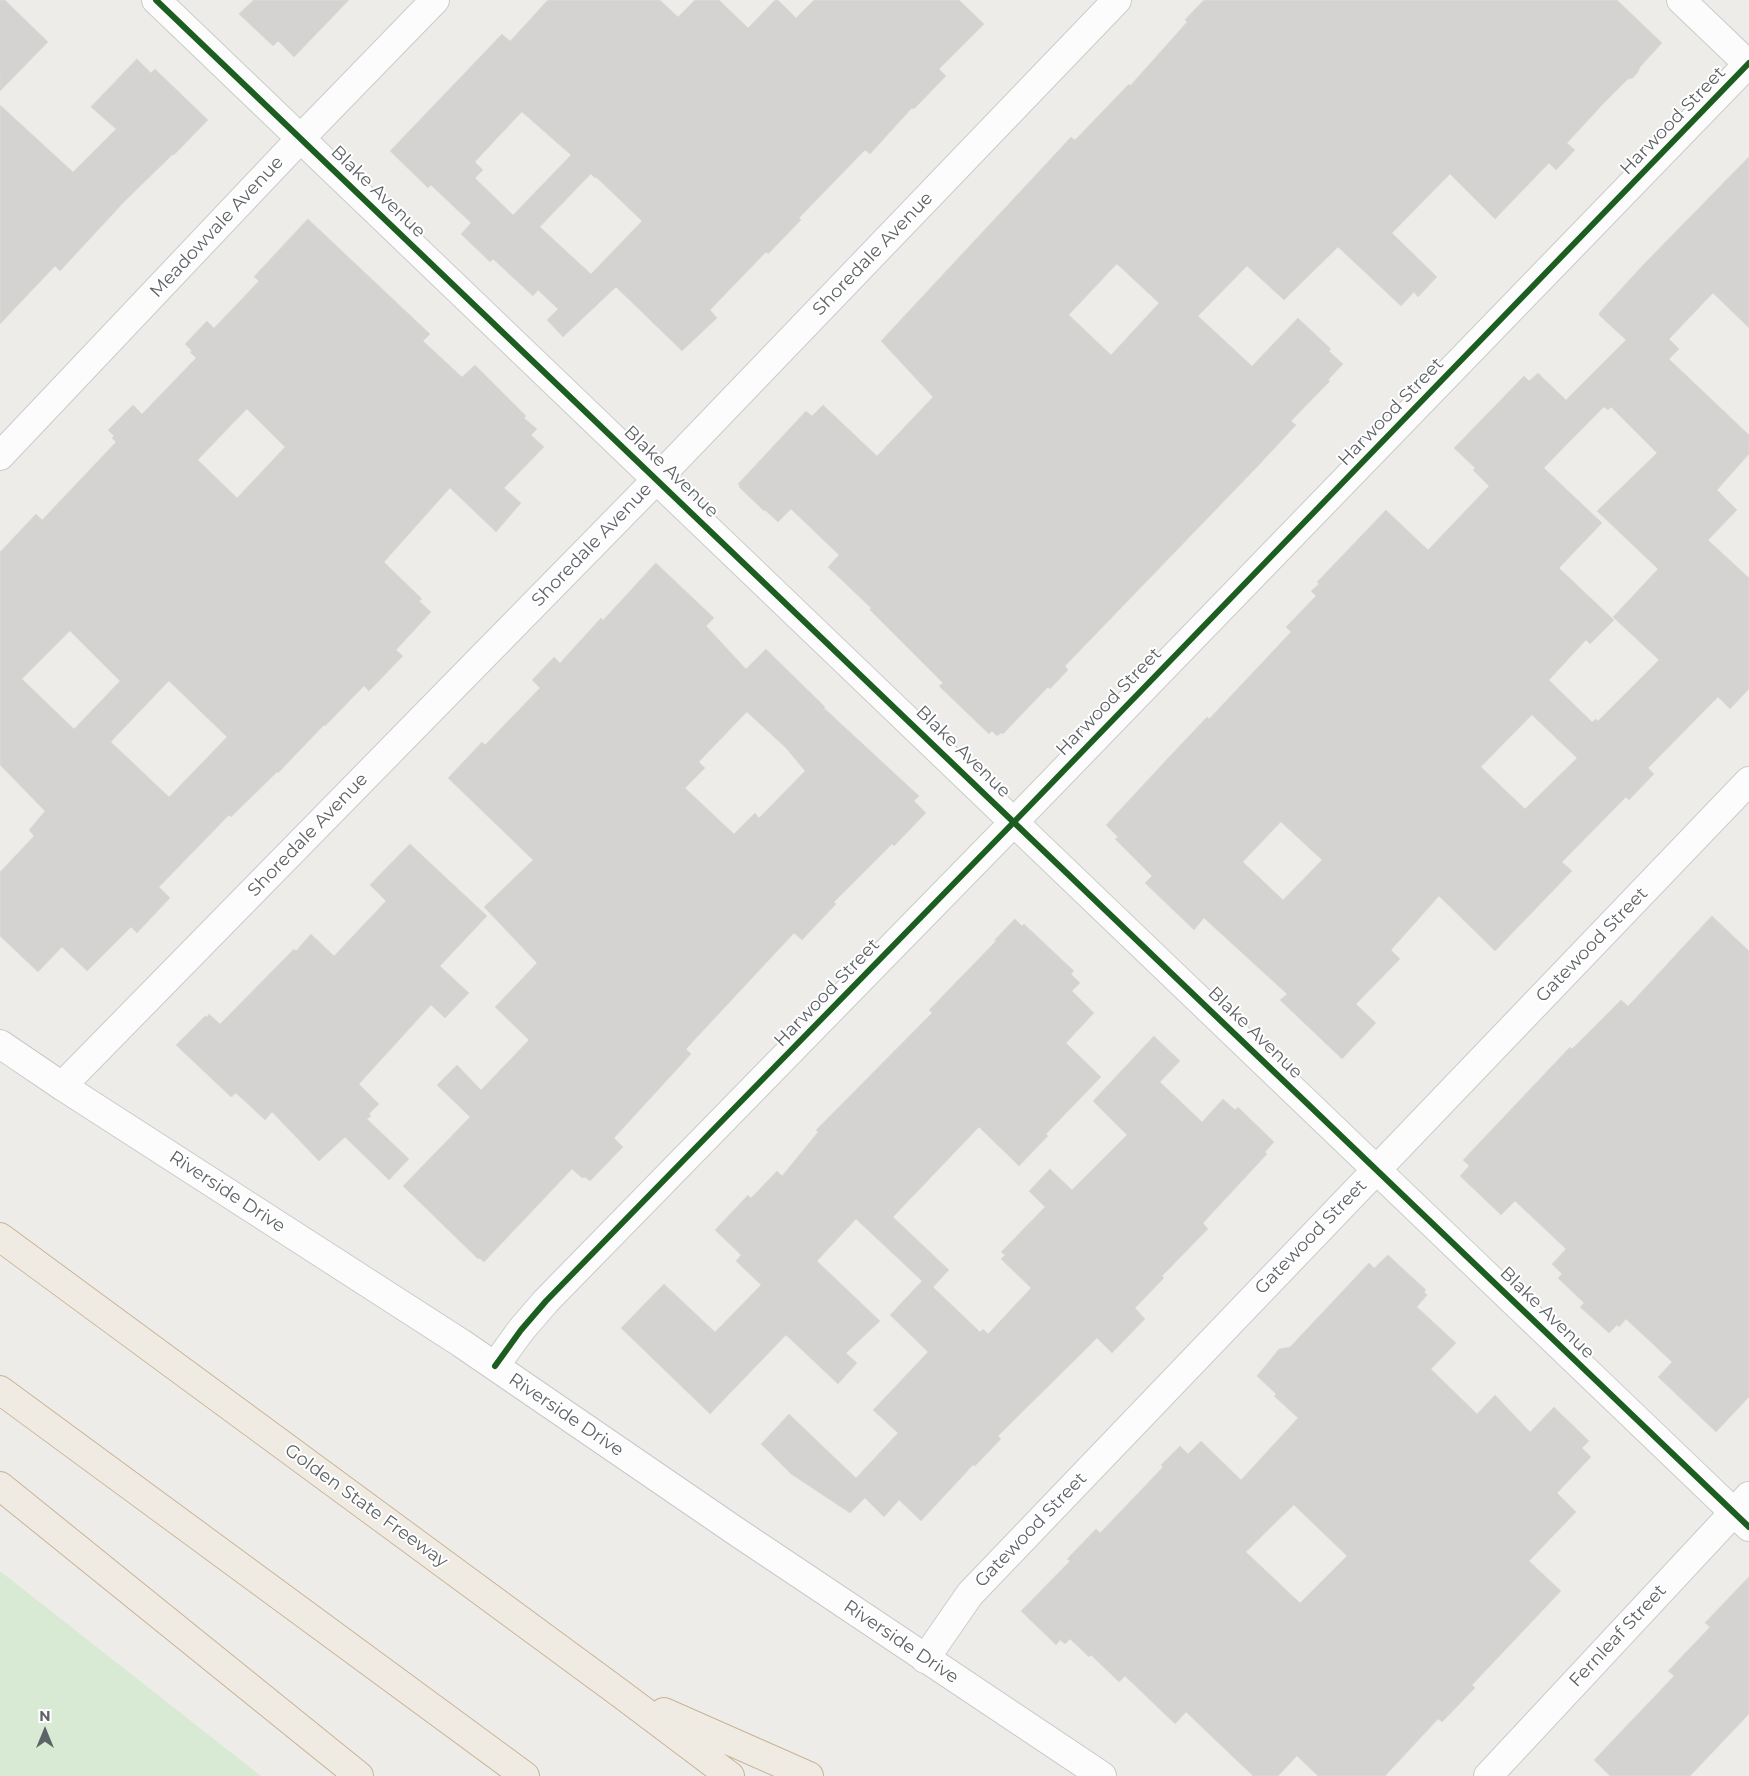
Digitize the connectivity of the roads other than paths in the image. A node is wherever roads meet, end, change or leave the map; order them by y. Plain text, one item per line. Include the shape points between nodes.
1 (156, 0) edge
2 (435, 0) edge
3 (1117, 0) edge
4 (1681, 0) edge
5 (1749, 64) edge
6 (301, 138) junction
7 (0, 456) edge
8 (657, 479) junction
9 (1749, 781) edge
10 (1014, 822) junction
11 (0, 1044) edge
12 (62, 1086) junction
13 (1375, 1170) junction
14 (0, 1237) edge
15 (495, 1366) junction
16 (0, 1390) edge
17 (0, 1486) edge
18 (1744, 1511) edge
19 (926, 1659) junction
20 (621, 1694) junction
21 (359, 1776) edge
22 (525, 1776) edge
23 (730, 1776) edge
24 (809, 1776) edge
25 (1102, 1776) edge
26 (1488, 1776) edge

1 - 6 street, Blake Avenue
2 - 6 street, Meadowvale Avenue
3 - 8 street, Shoredale Avenue
4 - 5 street
5 - 10 street, Harwood Street
6 - 7 street, Meadowvale Avenue
6 - 8 street, Blake Avenue
8 - 10 street, Blake Avenue
8 - 12 street, Shoredale Avenue
9 - 13 street, Gatewood Street
10 - 13 street, Blake Avenue
10 - 15 street, Harwood Street via 546,1301
11 - 12 street, Riverside Drive
12 - 15 street, Riverside Drive
13 - 18 street, Blake Avenue
13 - 19 street, Gatewood Street via 970,1594
14 - 20 highway, Golden State Freeway
15 - 19 street, Riverside Drive
16 - 22 highway
17 - 21 highway
18 - 26 street, Fernleaf Street
19 - 25 street, Riverside Drive
20 - 23 highway, Golden State Freeway
20 - 24 highway

